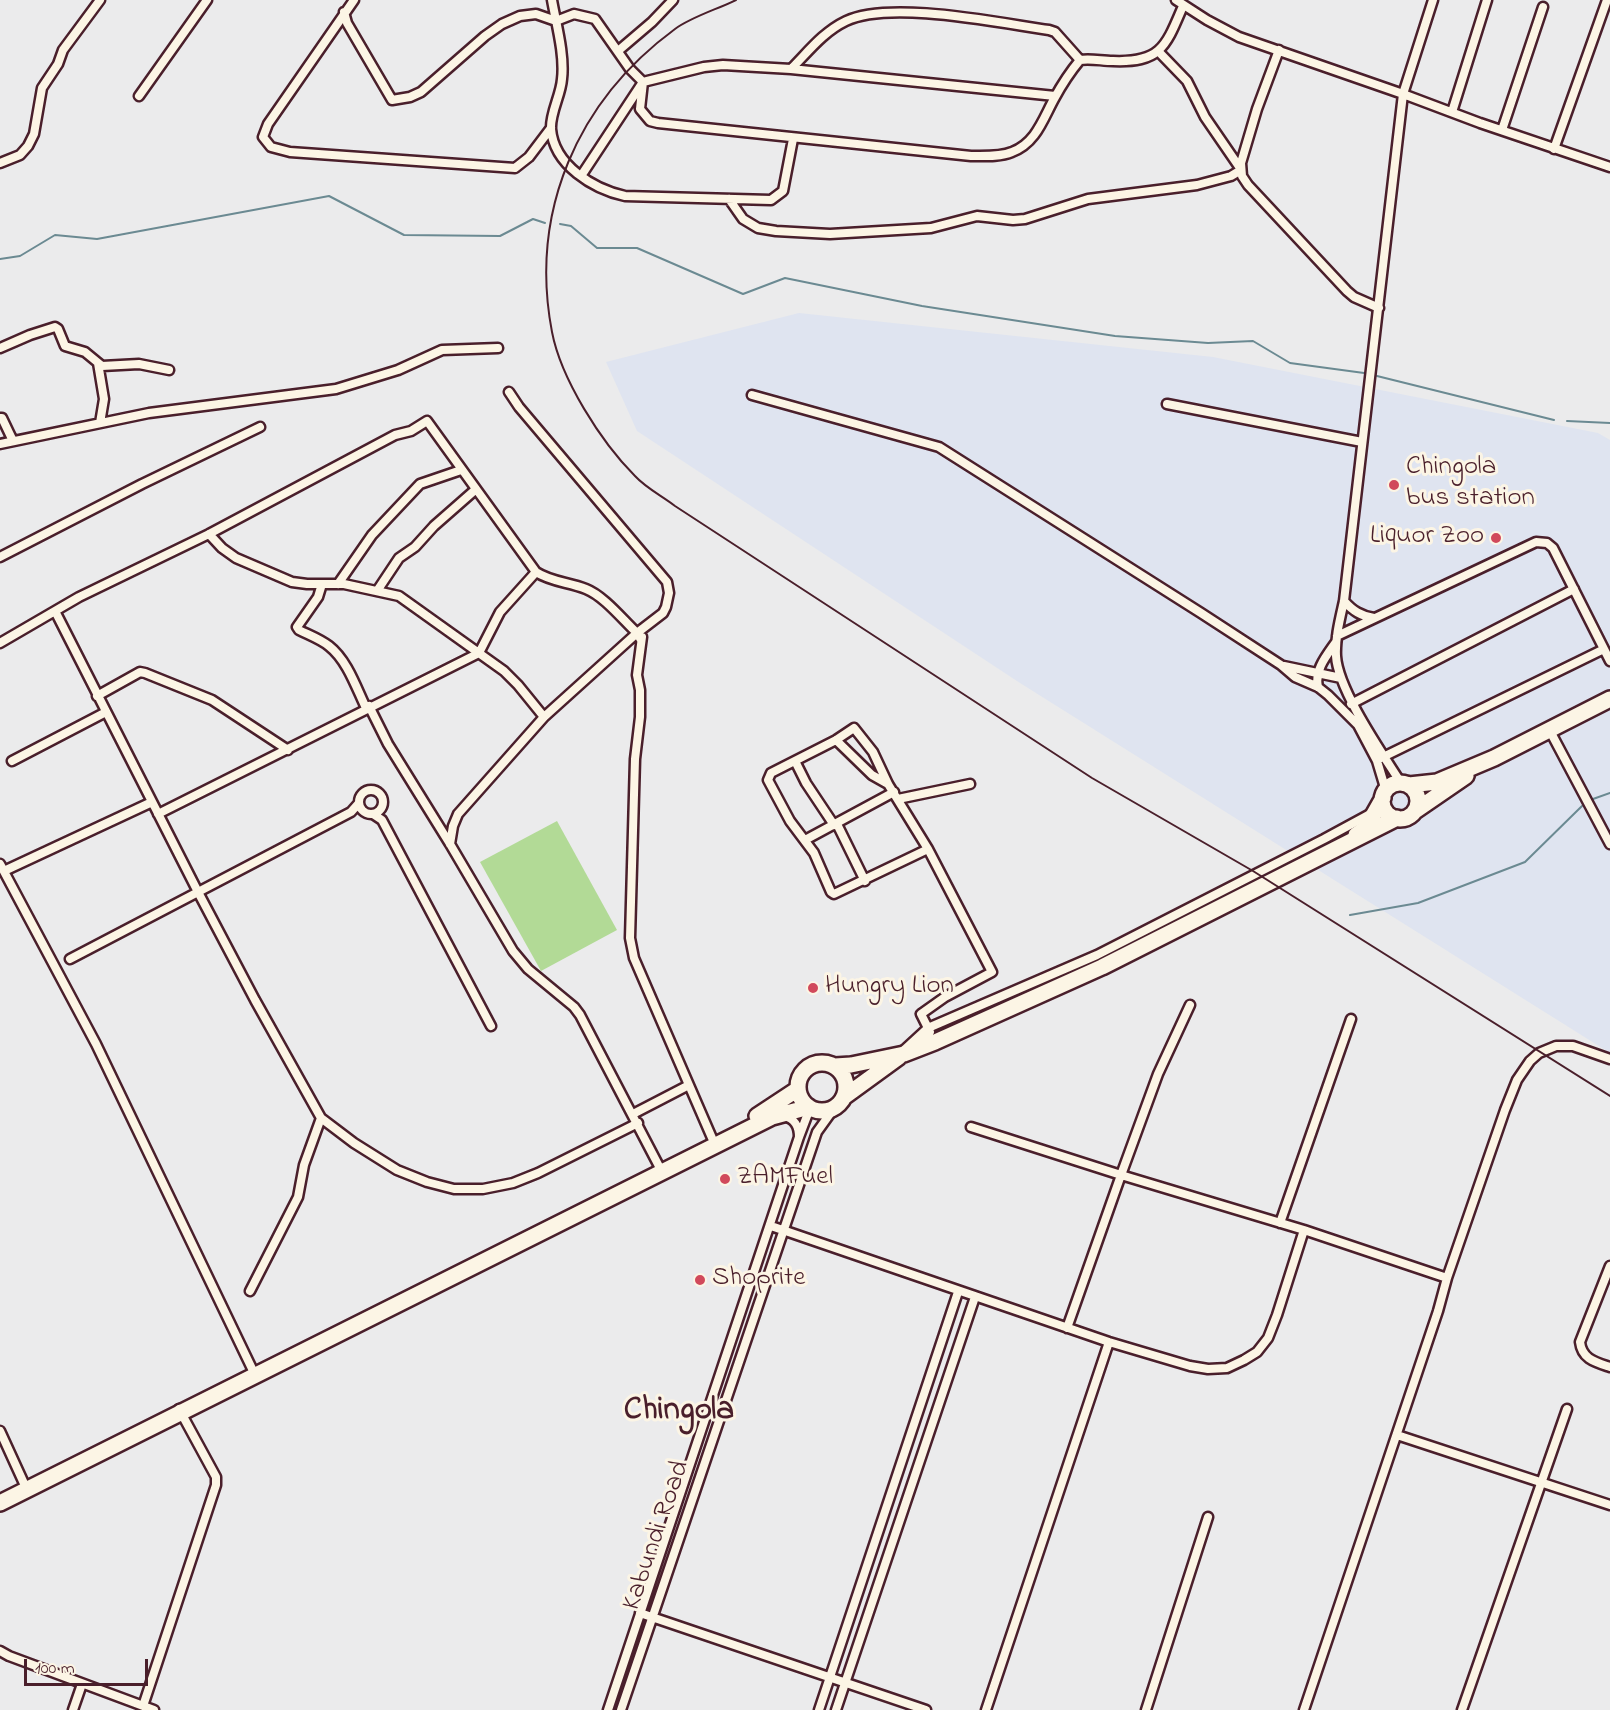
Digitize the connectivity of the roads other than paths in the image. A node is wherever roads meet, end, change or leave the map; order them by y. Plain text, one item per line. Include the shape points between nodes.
1 (100, 0) edge
2 (207, 0) edge
3 (354, 0) edge
4 (552, 0) edge
5 (673, 0) edge
6 (1433, 0) edge
7 (1487, 0) edge
8 (1607, 0) edge
9 (1180, 3) edge
10 (1543, 7) dead end
11 (344, 12) junction
12 (556, 21) junction
13 (1279, 50) junction
14 (618, 51) junction
15 (1158, 51) junction
16 (1080, 60) junction
17 (791, 69) junction
18 (643, 82) junction
19 (1403, 93) junction
20 (139, 96) dead end
21 (1055, 96) junction
22 (1452, 112) junction
23 (551, 128) junction
24 (1502, 130) junction
25 (793, 139) junction
26 (1554, 149) junction
27 (0, 163) edge
28 (1610, 167) edge
29 (1241, 169) junction
30 (581, 176) junction
31 (729, 199) junction
32 (1379, 308) junction
33 (0, 348) edge
34 (498, 348) dead end
35 (98, 363) junction
36 (169, 370) dead end
37 (509, 392) dead end
38 (752, 394) dead end
39 (1167, 404) dead end
40 (0, 418) edge
41 (100, 423) junction
42 (260, 427) dead end
43 (14, 441) junction
44 (1362, 442) junction
45 (0, 444) edge
46 (461, 470) junction
47 (475, 490) junction
48 (209, 534) junction
49 (0, 557) edge
50 (536, 572) junction
51 (322, 584) junction
52 (338, 584) junction
53 (1574, 589) junction
54 (377, 591) junction
55 (1344, 601) junction
56 (55, 611) junction
57 (1375, 618) junction
58 (640, 634) junction
59 (1337, 639) junction
60 (0, 643) edge
61 (1604, 649) junction
62 (479, 653) junction
63 (1610, 661) edge
64 (1323, 663) junction
65 (1281, 665) junction
66 (1303, 670) junction
67 (1318, 672) junction
68 (1341, 678) junction
69 (1318, 687) junction
70 (97, 696) junction
71 (1610, 699) edge
72 (1353, 703) junction
73 (367, 707) junction
74 (1344, 709) junction
75 (106, 712) junction
76 (544, 717) junction
77 (1550, 731) junction
78 (836, 740) junction
79 (288, 750) junction
80 (1494, 758) junction
81 (1380, 759) junction
82 (12, 761) dead end
83 (795, 761) junction
84 (970, 784) dead end
85 (1405, 784) junction
86 (894, 792) junction
87 (1382, 800) junction
88 (152, 802) junction
89 (359, 803) junction
90 (382, 807) junction
91 (1414, 811) junction
92 (351, 812) junction
93 (369, 813) junction
94 (158, 814) junction
95 (1397, 818) junction
96 (381, 820) junction
97 (835, 825) junction
98 (805, 840) junction
99 (450, 844) junction
100 (1610, 844) edge
101 (928, 849) junction
102 (1339, 849) junction
103 (2, 867) edge
104 (865, 881) junction
105 (198, 892) junction
106 (70, 959) dead end
107 (1190, 1005) dead end
108 (1351, 1019) dead end
109 (490, 1026) dead end
110 (928, 1029) junction
111 (921, 1047) junction
112 (901, 1054) junction
113 (1610, 1059) edge
114 (835, 1066) junction
115 (689, 1085) junction
116 (798, 1089) junction
117 (839, 1102) junction
118 (810, 1108) junction
119 (633, 1113) junction
120 (780, 1115) junction
121 (321, 1118) junction
122 (638, 1123) junction
123 (971, 1127) dead end
124 (799, 1137) junction
125 (712, 1138) junction
126 (660, 1169) junction
127 (1121, 1175) junction
128 (1280, 1223) junction
129 (771, 1226) junction
130 (1304, 1230) junction
131 (784, 1231) junction
132 (1610, 1266) edge
133 (1447, 1278) junction
134 (250, 1290) dead end
135 (958, 1292) junction
136 (975, 1297) junction
137 (1067, 1328) junction
138 (1109, 1342) junction
139 (1610, 1367) edge
140 (254, 1373) junction
141 (1567, 1409) dead end
142 (180, 1410) junction
143 (916, 1418) junction
144 (933, 1424) junction
145 (0, 1431) edge
146 (1396, 1435) junction
147 (1542, 1483) junction
148 (25, 1486) junction
149 (682, 1488) junction
150 (695, 1492) junction
151 (0, 1494) edge
152 (0, 1503) edge
153 (1610, 1505) edge
154 (1208, 1517) dead end
155 (872, 1552) junction
156 (888, 1557) junction
157 (640, 1613) junction
158 (652, 1617) junction
159 (0, 1651) edge
160 (830, 1677) junction
161 (845, 1683) junction
162 (82, 1684) junction
163 (143, 1706) junction
164 (73, 1710) edge
165 (154, 1710) edge
166 (608, 1710) edge
167 (621, 1710) edge
168 (819, 1710) edge
169 (836, 1710) edge
170 (926, 1710) edge
171 (986, 1710) edge
172 (1146, 1710) edge
173 (1304, 1710) edge
174 (1462, 1710) edge

1 - 27 street via 63,50 42,88 28,146 15,158
2 - 20 street
3 - 11 street
4 - 12 street
5 - 14 street
6 - 19 street
7 - 22 street
8 - 26 street
9 - 13 street via 1239,37
9 - 15 street via 1172,33
10 - 24 street
11 - 12 street via 392,100 421,92 502,24 536,14
11 - 23 street via 264,131 263,137 271,147 290,152 515,168 529,158
12 - 14 street via 574,14 595,19
12 - 23 street via 562,79
13 - 19 street
13 - 29 street via 1257,109
14 - 18 street
15 - 16 street via 1135,61
15 - 29 street via 1188,81 1205,117
16 - 17 street via 1050,30 931,14 881,13 861,16 832,29
16 - 21 street
17 - 18 street via 723,64
17 - 21 street
18 - 25 street via 640,110 650,121
18 - 30 street
19 - 22 street
19 - 32 street
21 - 25 street via 1032,139 1011,153 971,156
22 - 24 street
23 - 30 street via 567,164
24 - 26 street
25 - 31 street via 783,190 778,196 771,200
26 - 28 street
29 - 31 street via 1231,176 1197,185 1088,199 1025,219 977,216 931,228 852,233 809,234 758,228 743,219
29 - 32 street via 1248,185 1347,291
30 - 31 street via 608,192 625,196
32 - 44 street
33 - 35 street via 55,327 65,346 85,352
34 - 41 street via 442,350 398,370 336,389
35 - 36 street via 107,367 139,364
35 - 41 street via 104,399
37 - 58 street via 668,584 666,607
38 - 65 street via 939,447
39 - 44 street
40 - 43 street
41 - 43 street
42 - 49 street
43 - 45 street
44 - 55 street
46 - 47 street
46 - 48 street via 427,421
46 - 52 street via 420,484 372,535
47 - 50 street
47 - 54 street via 415,548 399,558
48 - 51 street via 222,548 249,565 292,582
48 - 56 street
50 - 58 street via 594,593
50 - 62 street via 500,612
51 - 52 street
51 - 73 street via 318,597 297,627 336,652
52 - 54 street
53 - 57 street via 1553,549 1536,542
53 - 61 street
53 - 72 street
54 - 62 street via 406,600
55 - 57 street via 1352,610
55 - 59 street
56 - 60 street
56 - 70 street
57 - 59 street
58 - 76 street
58 - 115 street via 630,938 634,958
59 - 64 street
59 - 68 street
61 - 63 street
61 - 81 street
62 - 73 street
62 - 76 street via 511,678
64 - 66 street
64 - 67 street
65 - 66 street
65 - 69 street via 1295,677
66 - 67 street
67 - 68 street
67 - 69 street
68 - 72 street
69 - 74 street
70 - 75 street
70 - 79 street via 140,672 145,673 212,700
71 - 77 highway
72 - 74 street
72 - 81 street
73 - 79 street
73 - 99 street
74 - 81 street
75 - 82 street
75 - 88 street
76 - 99 street via 458,814
77 - 80 highway
77 - 100 street
78 - 83 street
78 - 86 street
78 - 86 street via 852,729 857,730
79 - 94 street
80 - 85 highway via 1437,782
80 - 91 highway
81 - 85 street
81 - 87 street
83 - 97 street
83 - 98 street via 771,773 768,780
84 - 86 street
85 - 87 highway via 1390,786
85 - 91 highway via 1417,795
86 - 97 street
86 - 101 street
87 - 95 highway via 1388,813
87 - 102 highway via 1366,828
87 - 110 street via 1324,839 1097,955
88 - 94 street
88 - 103 street
89 - 90 street via 363,794 372,790 381,796
89 - 92 street
89 - 93 street
90 - 93 street
90 - 96 street
91 - 95 highway
92 - 93 street
92 - 105 street
93 - 96 street
94 - 105 street
95 - 102 highway
96 - 109 street
97 - 98 street
97 - 104 street
98 - 104 street via 834,894
99 - 119 street via 513,951 580,1015
101 - 104 street
101 - 110 street via 992,972 921,1014
102 - 111 highway via 1102,967
103 - 140 street via 96,1044
105 - 106 street
105 - 121 street
107 - 127 street via 1158,1074
108 - 128 street
110 - 111 street
110 - 112 street
111 - 112 highway
112 - 114 highway
112 - 117 highway
113 - 133 street via 1573,1046 1556,1046 1530,1061 1505,1110
114 - 116 highway via 819,1063 806,1069
114 - 117 highway via 846,1088
115 - 119 street
115 - 125 street
116 - 118 highway
116 - 125 highway via 769,1110
117 - 118 highway via 825,1111
117 - 131 street, Kabundi Road via 817,1132
118 - 120 highway
118 - 124 street, Kabundi Road
119 - 122 street
120 - 124 street via 796,1122
120 - 126 highway
121 - 122 street via 397,1170 454,1189 513,1183
121 - 134 street via 304,1165 298,1197
122 - 126 street
123 - 127 street
124 - 129 street, Kabundi Road
125 - 126 highway
126 - 140 highway
127 - 128 street
127 - 137 street
128 - 130 street
129 - 131 street
129 - 149 street, Kabundi Road
130 - 133 street
130 - 138 street via 1268,1338 1244,1360 1227,1368 1208,1369
131 - 135 street
131 - 150 street, Kabundi Road
132 - 139 street via 1580,1342 1583,1355
133 - 146 street
135 - 136 street
135 - 143 street
136 - 137 street
136 - 144 street
137 - 138 street
138 - 171 street
140 - 142 highway
141 - 147 street
142 - 148 highway
142 - 163 street via 216,1477 216,1485
143 - 144 street
143 - 155 street
144 - 156 street
145 - 148 street
146 - 147 street
146 - 173 street
147 - 153 street
147 - 174 street
148 - 151 highway
148 - 152 highway
149 - 150 street
149 - 157 street, Kabundi Road
150 - 158 street, Kabundi Road
154 - 172 street
155 - 156 street
155 - 160 street
156 - 161 street
157 - 158 street
157 - 166 street, Kabundi Road
158 - 160 street
158 - 167 street, Kabundi Road
159 - 162 street
160 - 161 street
160 - 168 street
161 - 169 street
161 - 170 street
162 - 163 street
162 - 164 street
163 - 165 street

